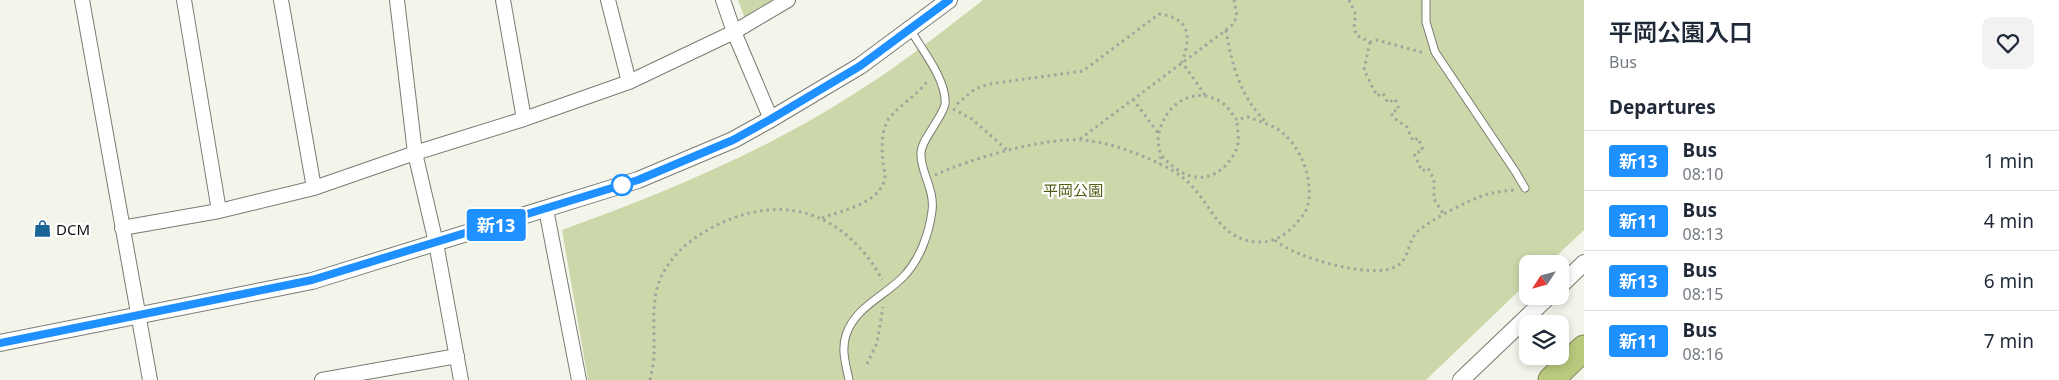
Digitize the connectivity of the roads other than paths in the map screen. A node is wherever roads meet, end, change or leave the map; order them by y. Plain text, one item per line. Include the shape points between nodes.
1 (82, 0) edge
2 (184, 0) edge
3 (281, 0) edge
4 (398, 0) edge
5 (503, 0) edge
6 (608, 0) edge
7 (723, 0) edge
8 (788, 0) edge
9 (949, 0) edge
10 (1426, 0) edge
11 (910, 28) junction
12 (734, 32) junction
13 (628, 82) junction
14 (524, 119) junction
15 (771, 119) junction
16 (415, 153) junction
17 (314, 188) junction
18 (1525, 188) road end
19 (546, 209) junction
20 (219, 211) junction
21 (122, 228) junction
22 (436, 243) junction
23 (1584, 264) edge
24 (1569, 278) edge
25 (1540, 305) edge
26 (138, 317) junction
27 (0, 343) edge
28 (1584, 348) edge
29 (457, 356) junction
30 (353, 377) edge
31 (150, 380) edge
32 (322, 380) edge
33 (461, 380) edge
34 (579, 380) edge
35 (849, 380) edge
36 (1461, 380) edge
37 (1550, 380) edge

1 - 21 street
2 - 20 street
3 - 17 street
4 - 16 street
5 - 14 street
6 - 13 street
7 - 12 street
8 - 12 street
9 - 11 street
10 - 18 lane via 1426,22 1435,52
11 - 15 street via 860,66
11 - 35 lane via 935,70 948,107 923,145 921,155 933,209 924,244 910,269 858,315 846,335 844,357
12 - 13 street
12 - 15 street
13 - 14 street
14 - 16 street
15 - 19 street via 733,140 638,180
16 - 17 street
16 - 22 street
17 - 20 street
19 - 22 street
19 - 34 street
20 - 21 street
21 - 26 street
22 - 26 street via 312,280
22 - 29 street
23 - 24 street
25 - 36 street
26 - 27 street
26 - 31 street
28 - 37 highway
29 - 30 street
29 - 33 street
30 - 32 street

